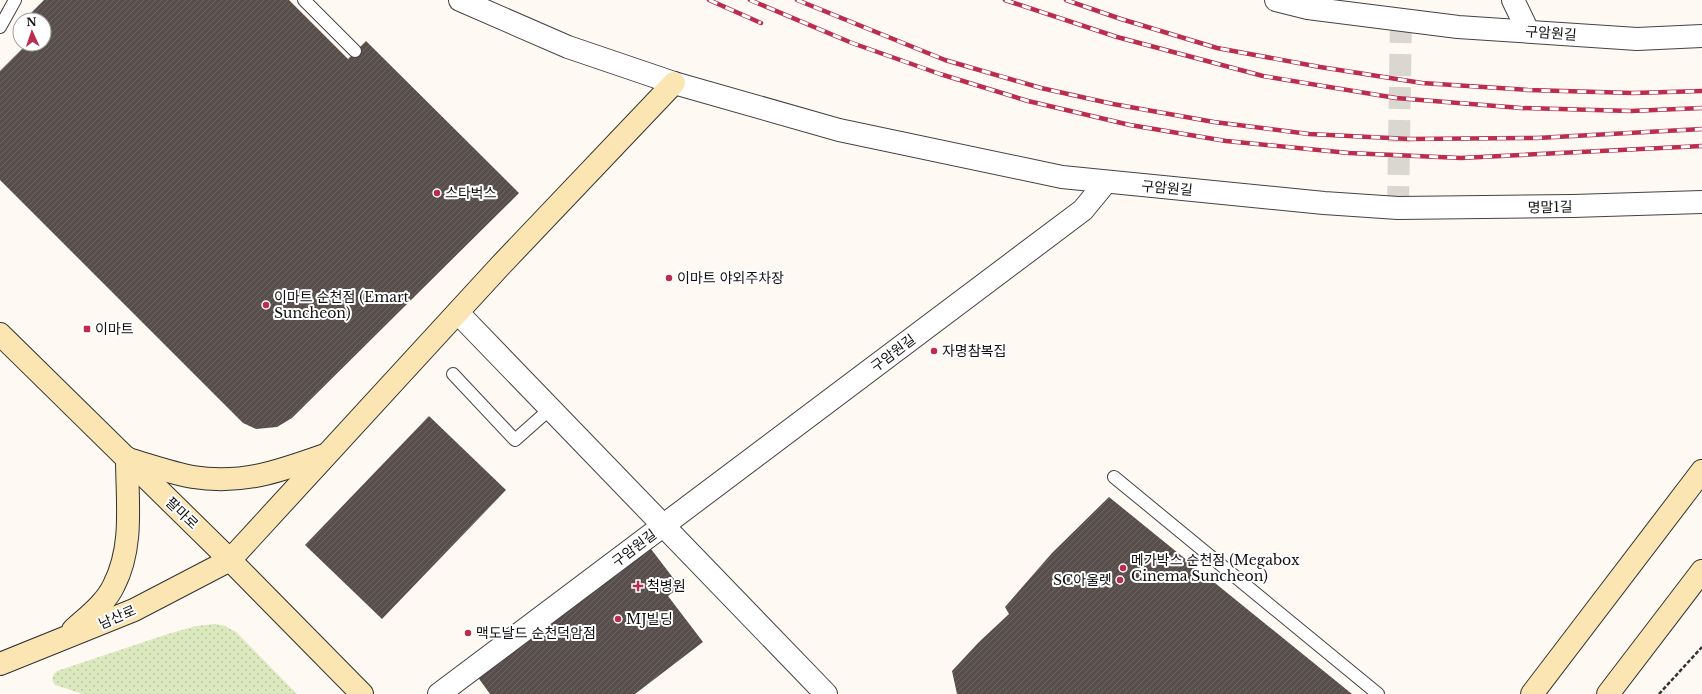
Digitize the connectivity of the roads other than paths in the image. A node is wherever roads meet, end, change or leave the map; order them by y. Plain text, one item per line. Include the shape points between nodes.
1 (15, 0) edge
2 (304, 0) edge
3 (460, 0) edge
4 (1276, 0) edge
5 (1513, 0) edge
6 (1319, 5) edge
7 (0, 27) edge
8 (1528, 31) junction
9 (1702, 36) edge
10 (355, 51) dead end
11 (674, 83) junction
12 (1106, 182) junction
13 (1702, 202) edge
14 (1398, 208) joint
15 (458, 313) junction
16 (0, 334) edge
17 (453, 374) dead end
18 (550, 409) junction
19 (328, 454) junction
20 (127, 458) junction
21 (1702, 471) edge
22 (1114, 477) dead end
23 (663, 527) junction
24 (230, 560) junction
25 (1702, 571) edge
26 (63, 640) junction
27 (0, 664) edge
28 (362, 694) edge
29 (439, 694) edge
30 (826, 694) edge
31 (1378, 694) edge
32 (1532, 694) edge
33 (1608, 694) edge

1 - 7 lane
2 - 10 lane
3 - 11 street via 568,47
4 - 6 street, 구암원길
5 - 8 street
6 - 8 street, 구암원길 via 1401,19
8 - 9 street, 구암원길 via 1637,39
11 - 12 street via 876,139 1062,177
11 - 15 street, 남산로
12 - 14 street, 구암원길
12 - 23 street, 구암원길 via 1083,210
13 - 14 street, 명말1길
15 - 18 street
15 - 19 street, 남산로
16 - 20 street, 팔마로
17 - 18 lane via 515,440
18 - 23 street
19 - 20 street via 276,472 224,479 193,476
19 - 24 street, 남산로
20 - 24 street, 팔마로
20 - 26 street via 128,540 124,560 114,586 100,604
21 - 32 street
22 - 31 lane
23 - 29 street, 구암원길
23 - 30 street
24 - 26 street, 남산로 via 134,610
24 - 28 street, 팔마로
25 - 33 street
26 - 27 street, 남산로

